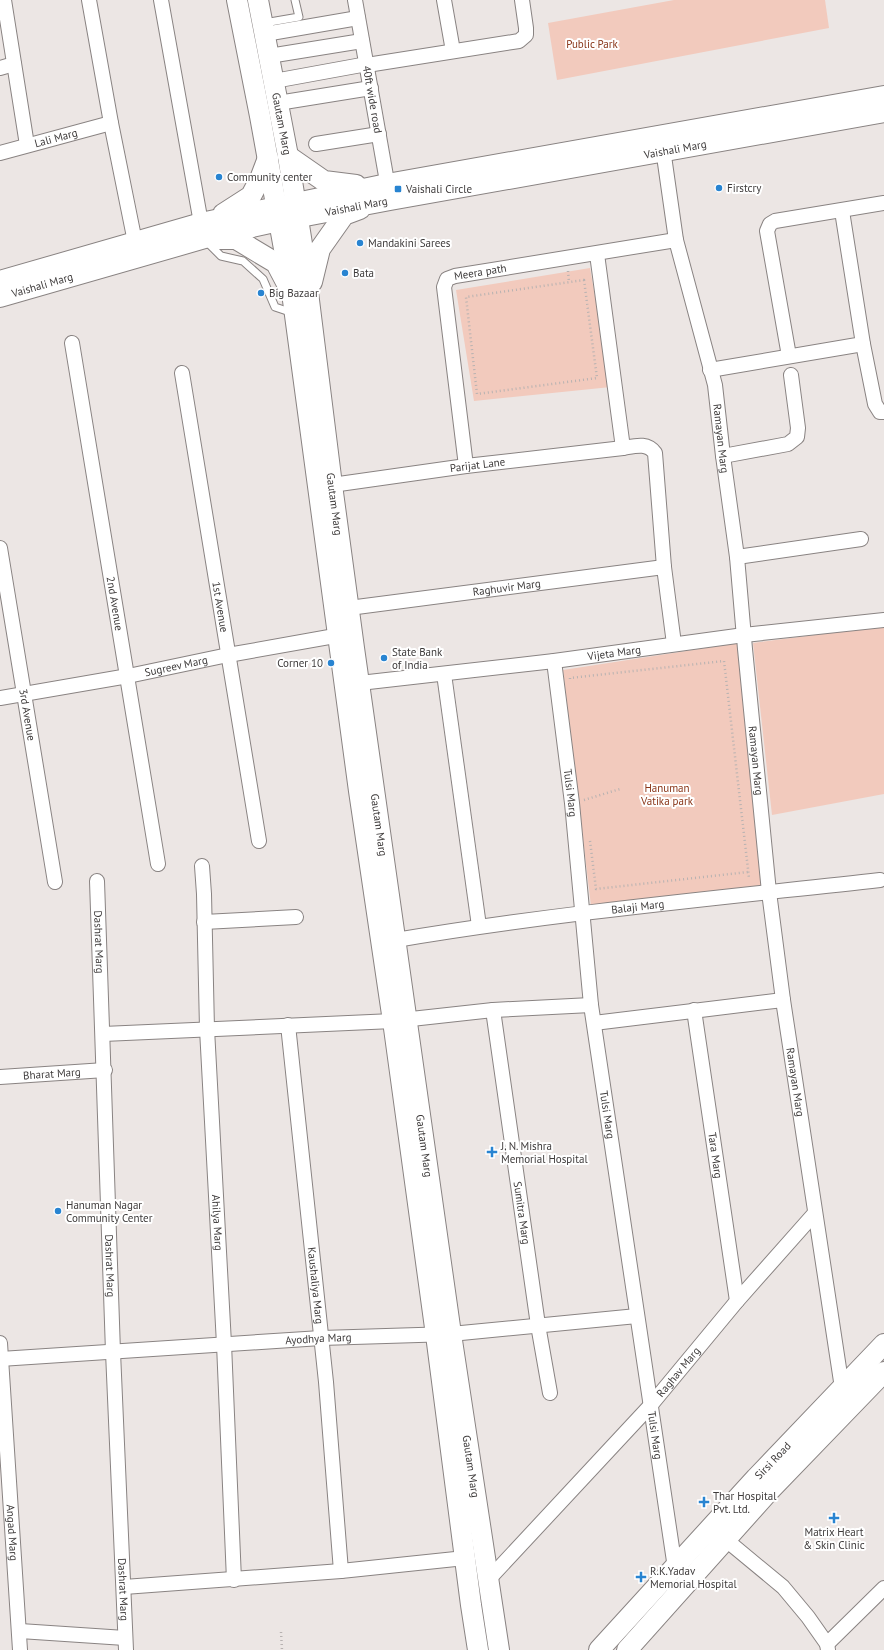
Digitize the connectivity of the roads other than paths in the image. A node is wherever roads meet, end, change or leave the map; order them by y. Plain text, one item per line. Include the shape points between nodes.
1 (4, 0) edge
2 (89, 0) edge
3 (161, 0) edge
4 (237, 0) edge
5 (258, 0) edge
6 (295, 0) edge
7 (355, 0) edge
8 (444, 0) edge
9 (522, 0) edge
10 (358, 18) junction
11 (264, 29) junction
12 (243, 30) junction
13 (362, 40) junction
14 (453, 51) junction
15 (269, 56) junction
16 (14, 64) junction
17 (367, 65) junction
18 (0, 68) edge
19 (274, 81) junction
20 (371, 88) junction
21 (884, 96) edge
22 (278, 103) junction
23 (884, 112) edge
24 (111, 123) junction
25 (379, 134) junction
26 (316, 144) dead end
27 (662, 144) junction
28 (27, 145) junction
29 (0, 153) edge
30 (288, 156) junction
31 (268, 158) junction
32 (382, 193) junction
33 (884, 204) edge
34 (842, 211) junction
35 (288, 212) junction
36 (206, 227) junction
37 (676, 240) junction
38 (137, 249) junction
39 (597, 254) junction
40 (0, 281) edge
41 (300, 292) junction
42 (0, 297) edge
43 (295, 314) junction
44 (72, 343) dead end
45 (863, 344) junction
46 (789, 356) junction
47 (710, 370) junction
48 (182, 373) dead end
49 (791, 375) dead end
50 (884, 412) edge
51 (623, 448) junction
52 (723, 456) junction
53 (466, 466) junction
54 (332, 485) junction
55 (862, 539) dead end
56 (0, 548) edge
57 (737, 557) junction
58 (664, 567) junction
59 (349, 608) junction
60 (884, 620) edge
61 (345, 634) junction
62 (744, 635) junction
63 (674, 644) junction
64 (228, 655) junction
65 (554, 661) junction
66 (444, 674) junction
67 (128, 676) junction
68 (352, 684) junction
69 (23, 694) junction
70 (0, 698) edge
71 (260, 841) dead end
72 (158, 864) dead end
73 (202, 866) dead end
74 (880, 880) dead end
75 (97, 881) dead end
76 (54, 882) dead end
77 (769, 892) junction
78 (581, 912) junction
79 (296, 917) dead end
80 (204, 922) junction
81 (479, 926) junction
82 (396, 940) junction
83 (783, 1000) junction
84 (591, 1005) junction
85 (493, 1010) junction
86 (694, 1010) junction
87 (400, 1020) junction
88 (594, 1023) junction
89 (288, 1025) junction
90 (207, 1029) junction
91 (103, 1034) junction
92 (105, 1070) junction
93 (0, 1076) edge
94 (815, 1213) junction
95 (737, 1301) junction
96 (636, 1316) junction
97 (538, 1325) junction
98 (443, 1334) junction
99 (321, 1338) junction
100 (0, 1343) edge
101 (224, 1344) junction
102 (884, 1344) edge
103 (113, 1352) junction
104 (0, 1359) edge
105 (884, 1372) edge
106 (842, 1388) junction
107 (550, 1393) dead end
108 (650, 1406) junction
109 (719, 1533) junction
110 (465, 1558) junction
111 (675, 1568) junction
112 (341, 1571) junction
113 (234, 1580) junction
114 (488, 1580) junction
115 (124, 1587) junction
116 (884, 1588) edge
117 (20, 1631) junction
118 (126, 1644) edge
119 (827, 1647) edge
120 (20, 1650) edge
121 (478, 1650) edge
122 (499, 1650) edge
123 (599, 1650) edge
124 (627, 1650) edge

1 - 16 street
2 - 24 street
3 - 36 street
4 - 12 street, Gautam Marg
5 - 11 street, Gautam Marg
6 - 11 lane via 298,16
7 - 10 street, 40ft wide road
8 - 14 street
9 - 14 street via 526,35 519,41
10 - 11 street
10 - 13 street, 40ft wide road
11 - 12 street
11 - 15 street, Gautam Marg
12 - 31 street, Gautam Marg
13 - 15 street
13 - 17 street, 40ft wide road
14 - 17 street
15 - 19 street, Gautam Marg
16 - 18 street
16 - 28 street
17 - 19 street
17 - 20 street, 40ft wide road
19 - 22 street, Gautam Marg
20 - 22 street
20 - 25 street, 40ft wide road
21 - 27 street, Vaishali Marg
22 - 30 street, Gautam Marg
23 - 27 street, Vaishali Marg
24 - 28 street, Lali Marg
24 - 38 street
25 - 26 street
25 - 32 street, 40ft wide road
27 - 32 street, Vaishali Marg
27 - 37 street, Ramayan Marg
28 - 29 street, Lali Marg
30 - 32 street via 324,181
30 - 35 street, Gautam Marg
31 - 35 street, Gautam Marg
31 - 36 street via 251,196
32 - 35 street, Vaishali Marg
32 - 41 street via 344,215 320,249
33 - 34 street
34 - 45 street
34 - 46 street via 775,221 770,224 767,231
35 - 36 street, Vaishali Marg
35 - 41 street, Gautam Marg
36 - 38 street, Vaishali Marg
36 - 41 street via 236,240 276,263
36 - 43 lane via 221,256 243,261 264,279 275,307
37 - 39 street, Meera path
37 - 47 street, Ramayan Marg
38 - 40 street, Vaishali Marg
38 - 42 street, Vaishali Marg
39 - 51 street
39 - 53 street, Meera path via 447,279 444,287
41 - 43 street, Gautam Marg
41 - 54 street, Gautam Marg
43 - 61 street, Gautam Marg
44 - 67 street, 2nd Avenue
45 - 46 street
45 - 50 street via 875,404 880,412
46 - 47 street
47 - 52 street, Ramayan Marg via 715,385
48 - 64 street, 1st Avenue
49 - 52 street via 798,437 788,444
51 - 53 street, Parijat Lane
51 - 58 street, Parijat Lane via 644,445 655,453
52 - 57 street, Ramayan Marg
53 - 54 street, Parijat Lane
54 - 59 street, Gautam Marg
55 - 57 street
56 - 69 street, 3rd Avenue
57 - 62 street, Ramayan Marg
58 - 59 street, Raghuvir Marg
58 - 63 street, Parijat Lane
59 - 61 street, Gautam Marg
60 - 62 street, Vijeta Marg
61 - 64 street, Sugreev Marg
61 - 68 street, Gautam Marg
62 - 63 street, Vijeta Marg
62 - 77 street, Ramayan Marg
63 - 65 street, Vijeta Marg
64 - 67 street, Sugreev Marg
64 - 71 street, 1st Avenue
65 - 66 street, Vijeta Marg
65 - 78 street, Tulsi Marg via 578,801
66 - 68 street, Vijeta Marg
66 - 81 street
67 - 69 street, Sugreev Marg
67 - 72 street, 2nd Avenue
68 - 82 street, Gautam Marg
68 - 87 street, Gautam Marg
69 - 70 street, Sugreev Marg
69 - 76 street, 3rd Avenue
73 - 80 street, Ahilya Marg
74 - 77 street, Balaji Marg
75 - 91 street, Dashrat Marg
77 - 78 street, Balaji Marg
77 - 83 street, Ramayan Marg
78 - 81 street, Balaji Marg
78 - 84 street, Tulsi Marg
79 - 80 street
80 - 90 street, Ahilya Marg
81 - 82 street, Balaji Marg
82 - 87 street, Gautam Marg
83 - 86 street
83 - 94 street, Ramayan Marg
84 - 85 street
84 - 88 street, Tulsi Marg
85 - 87 street
85 - 97 street, Sumitra Marg
86 - 88 street
86 - 95 street, Tara Marg
87 - 89 street
87 - 98 street, Gautam Marg
88 - 96 street, Tulsi Marg
89 - 90 street
89 - 99 street, Kaushaliya Marg
90 - 91 street
90 - 101 street, Ahilya Marg
91 - 92 street, Dashrat Marg
92 - 93 street, Bharat Marg
92 - 103 street, Dashrat Marg
94 - 95 street, Raghav Marg
94 - 106 street, Ramayan Marg
95 - 108 street, Raghav Marg
96 - 97 street, Ayodhya Marg
96 - 108 street, Tulsi Marg
97 - 98 street, Ayodhya Marg
97 - 107 street, Sumitra Marg
98 - 99 street, Ayodhya Marg
98 - 110 street, Gautam Marg
98 - 114 street, Gautam Marg
99 - 101 street, Ayodhya Marg
99 - 112 street, Kaushaliya Marg
100 - 104 street, Angad Marg
101 - 103 street, Ayodhya Marg
101 - 113 street, Ahilya Marg
102 - 106 street, Sirsi Road
103 - 104 street, Ayodhya Marg
103 - 115 street, Dashrat Marg
104 - 117 street, Angad Marg
105 - 109 street, Sirsi Road via 770,1490
106 - 109 street, Sirsi Road via 756,1478
108 - 111 street, Tulsi Marg
108 - 114 street, Raghav Marg
109 - 111 street, Sirsi Road
109 - 119 street via 783,1587 808,1617
109 - 124 street, Sirsi Road
110 - 112 street
110 - 121 street, Gautam Marg
111 - 123 street, Sirsi Road
112 - 113 street
113 - 115 street
114 - 122 street, Gautam Marg
115 - 118 street, Dashrat Marg
116 - 119 street
117 - 118 street
117 - 120 street, Angad Marg

